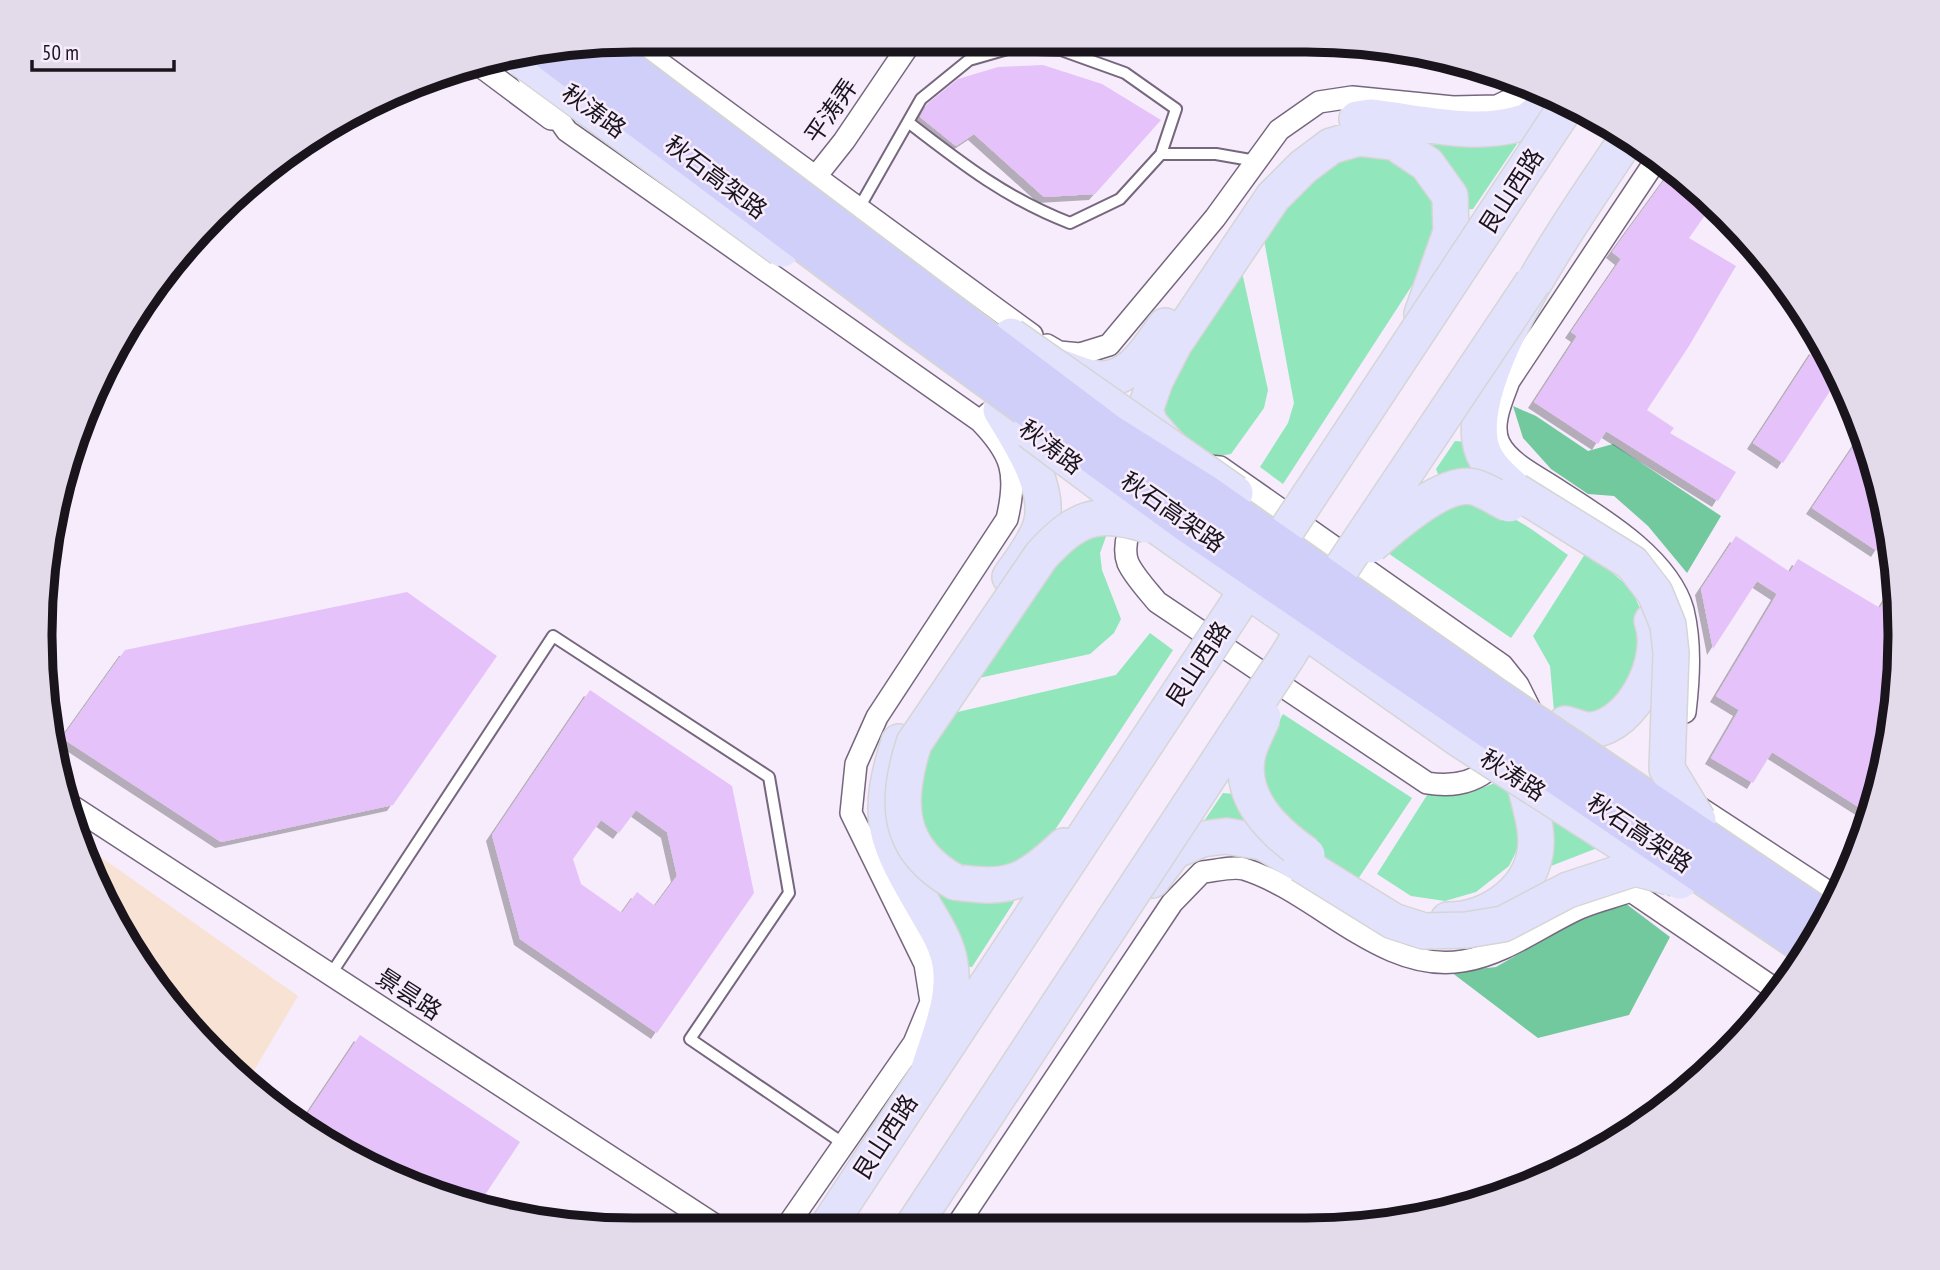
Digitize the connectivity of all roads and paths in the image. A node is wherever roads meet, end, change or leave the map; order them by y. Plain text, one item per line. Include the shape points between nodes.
1 (630, 52) edge
2 (631, 52) edge
3 (904, 52) edge
4 (996, 52) edge
5 (1066, 52) edge
6 (606, 54) edge
7 (557, 57) edge
8 (527, 63) edge
9 (519, 64) edge
10 (487, 71) edge
11 (1521, 94) edge
12 (1545, 105) edge
13 (1562, 113) edge
14 (908, 122) junction
15 (567, 131) junction
16 (1622, 147) edge
17 (1161, 154) junction
18 (1256, 161) junction
19 (1651, 167) edge
20 (817, 175) junction
21 (859, 208) junction
22 (1533, 282) junction
23 (1412, 341) junction
24 (1043, 351) junction
25 (999, 407) junction
26 (1171, 448) junction
27 (1149, 511) junction
28 (1339, 572) junction
29 (1287, 657) junction
30 (1565, 724) junction
31 (1506, 751) junction
32 (1525, 784) junction
33 (1693, 809) junction
34 (1102, 810) junction
35 (80, 811) edge
36 (1678, 879) junction
37 (1631, 891) junction
38 (1828, 892) edge
39 (1822, 902) edge
40 (1815, 914) edge
41 (1800, 941) edge
42 (1790, 957) edge
43 (331, 974) junction
44 (1073, 983) junction
45 (1770, 986) edge
46 (929, 1069) junction
47 (844, 1144) junction
48 (705, 1218) edge
49 (793, 1218) edge
50 (833, 1218) edge
51 (918, 1218) edge
52 (962, 1218) edge

1 - 24 main road, bridge
2 - 20 street
3 - 20 street, 平涛弄
4 - 14 lane via 969,60 921,99
5 - 17 lane via 1125,74 1176,109
6 - 40 highway, 秋石高架路, bridge via 1107,432 1205,492 1495,698
7 - 41 highway, 秋石高架路, bridge via 1189,524
8 - 25 main road, 秋涛路, bridge
9 - 15 street
10 - 15 street
11 - 18 street via 1497,106 1453,107 1352,97 1319,103 1279,130
12 - 24 main road, bridge via 1526,122 1457,127 1370,117 1312,135 1259,187 1142,360 1119,375 1100,379
13 - 23 main road, 艮山西路, bridge
14 - 17 lane via 998,188 1029,207 1070,223 1119,199
14 - 21 lane
15 - 25 street
16 - 22 main road
17 - 18 lane
18 - 24 street via 1215,218 1108,345 1080,354
19 - 33 street via 1509,381 1498,411 1499,442 1518,464 1628,537 1659,568 1682,608 1689,661 1682,740
20 - 21 street
21 - 24 street
22 - 28 main road, bridge
22 - 33 main road, bridge via 1487,388 1480,414 1480,441 1490,467 1516,491 1633,564 1655,593 1668,625 1671,653 1667,769
23 - 26 main road, bridge via 1451,232 1450,196 1427,164 1394,142 1359,138 1331,146 1273,197 1174,344 1145,410 1150,424
23 - 34 main road, 艮山西路, bridge
24 - 25 street
24 - 26 main road, bridge
25 - 27 main road, 秋涛路, bridge
25 - 46 main road via 1032,463 1040,489 1042,523 900,740 884,808 899,864 942,937 950,963 951,994
25 - 47 street via 1014,490 1007,519 877,717 856,764 850,813 925,964 931,1002 914,1043
26 - 30 main road, bridge
27 - 31 street via 1128,534 1128,562 1157,603 1427,783 1451,787 1478,779
27 - 31 street via 1180,467 1220,467 1502,665 1529,707
27 - 32 main road, 秋涛路, bridge
27 - 34 main road, bridge via 1082,520 1062,532 914,743 904,776 907,833 934,870 955,882 985,886 1012,883 1034,874
28 - 29 main road, bridge
28 - 30 main road, bridge via 1417,505 1472,486 1509,504 1623,577 1643,600 1654,628 1655,663 1639,695 1616,718 1592,730
29 - 32 main road, bridge via 1248,754 1252,797 1266,822 1284,839 1400,914 1467,920 1510,897 1526,877 1535,854 1535,829
29 - 44 main road, bridge
30 - 33 main road
31 - 33 street via 1607,813
31 - 37 street via 1600,820
32 - 36 main road, 秋涛路, bridge
33 - 37 street
33 - 38 street
33 - 39 main road
34 - 46 main road, 艮山西路
35 - 43 street, 景昙路
36 - 42 main road, 秋涛路
36 - 44 main road, bridge via 1635,869 1568,890 1503,924 1424,931 1393,921 1264,842 1226,836 1202,839 1174,851
37 - 45 street
37 - 52 street via 1581,907 1498,950 1462,962 1426,960 1388,948 1242,869 1202,872 1172,903
43 - 47 lane via 553,636 769,777 789,893 690,1039
43 - 48 street, 景昙路
44 - 51 main road, bridge
46 - 50 main road, 艮山西路
47 - 49 street

